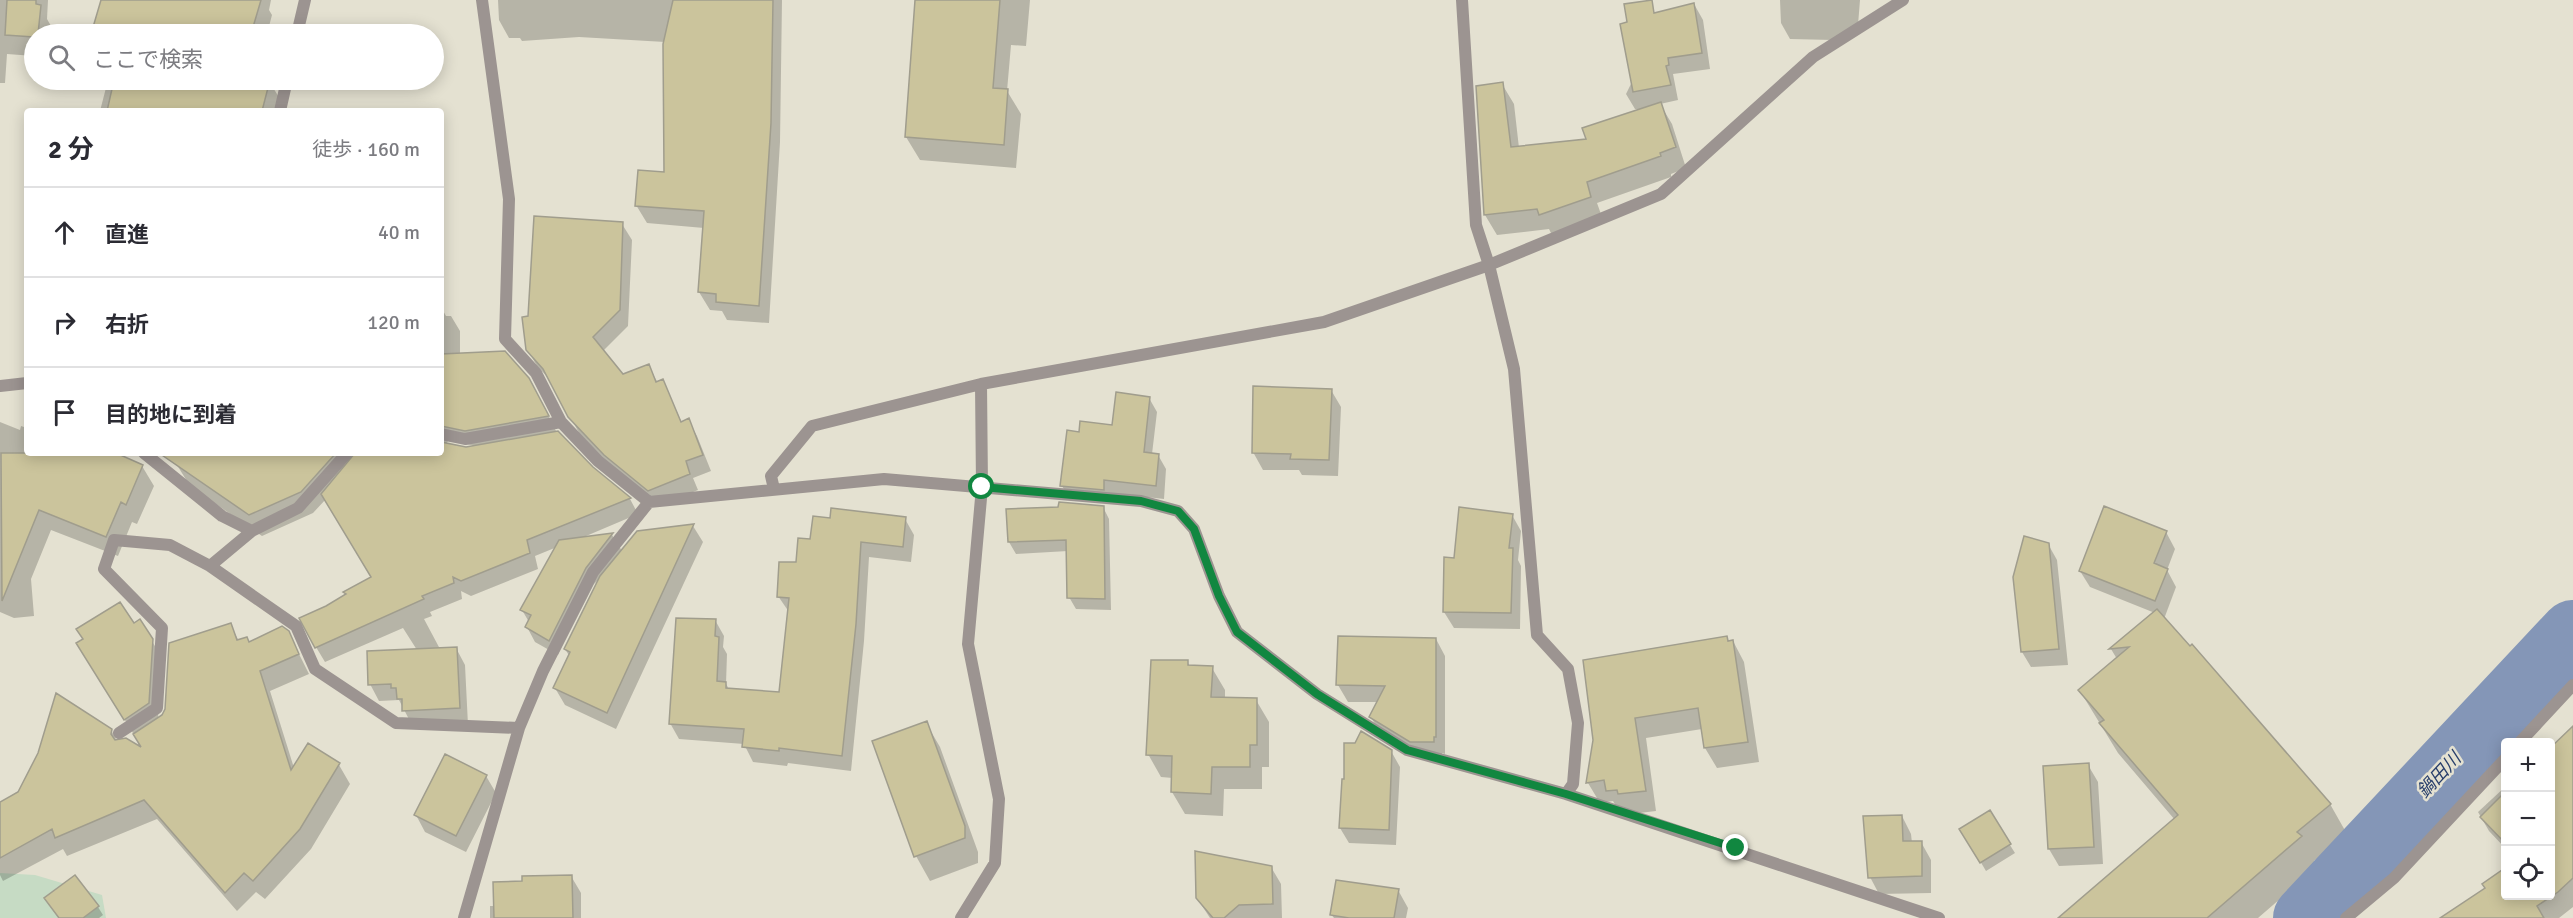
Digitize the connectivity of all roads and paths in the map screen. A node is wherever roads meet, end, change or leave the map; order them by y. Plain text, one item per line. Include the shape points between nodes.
1 (305, 0) edge
2 (482, 0) edge
3 (1462, 0) edge
4 (1903, 0) edge
5 (299, 24) edge
6 (285, 90) edge
7 (281, 108) edge
8 (1489, 265) junction
9 (24, 383) edge
10 (981, 384) junction
11 (0, 386) edge
12 (561, 422) junction
13 (444, 435) edge
14 (148, 456) edge
15 (344, 456) edge
16 (982, 487) junction
17 (774, 489) junction
18 (649, 502) junction
19 (252, 531) junction
20 (210, 566) junction
21 (2573, 685) edge
22 (519, 728) junction
23 (118, 733) dead end
24 (2524, 738) edge
25 (2501, 762) edge
26 (1566, 794) junction
27 (464, 918) edge
28 (961, 918) edge
29 (1940, 918) edge
30 (2346, 918) edge

1 - 5 street
2 - 12 street via 509,199 505,339 536,373
3 - 8 street via 1476,225
4 - 8 street via 1813,57 1661,194
6 - 7 street
8 - 10 street via 1324,322
8 - 26 street via 1514,369 1537,635 1568,669 1578,723 1573,784
9 - 11 street
10 - 16 street
10 - 17 street via 812,426 771,476
12 - 13 street via 465,439
12 - 18 street via 598,461
14 - 19 street via 222,516
15 - 19 street via 298,508
16 - 17 street via 884,479
16 - 26 street via 1141,501 1178,511 1194,529 1237,632 1317,694 1407,750
16 - 28 street via 968,644 999,799 995,863
17 - 18 street
18 - 22 street via 593,572
19 - 20 street
20 - 22 street via 296,626 315,669 396,723
20 - 23 street via 170,546 114,540 104,569 162,628 157,708
21 - 24 street
22 - 27 street
25 - 30 street via 2394,878
26 - 29 street

